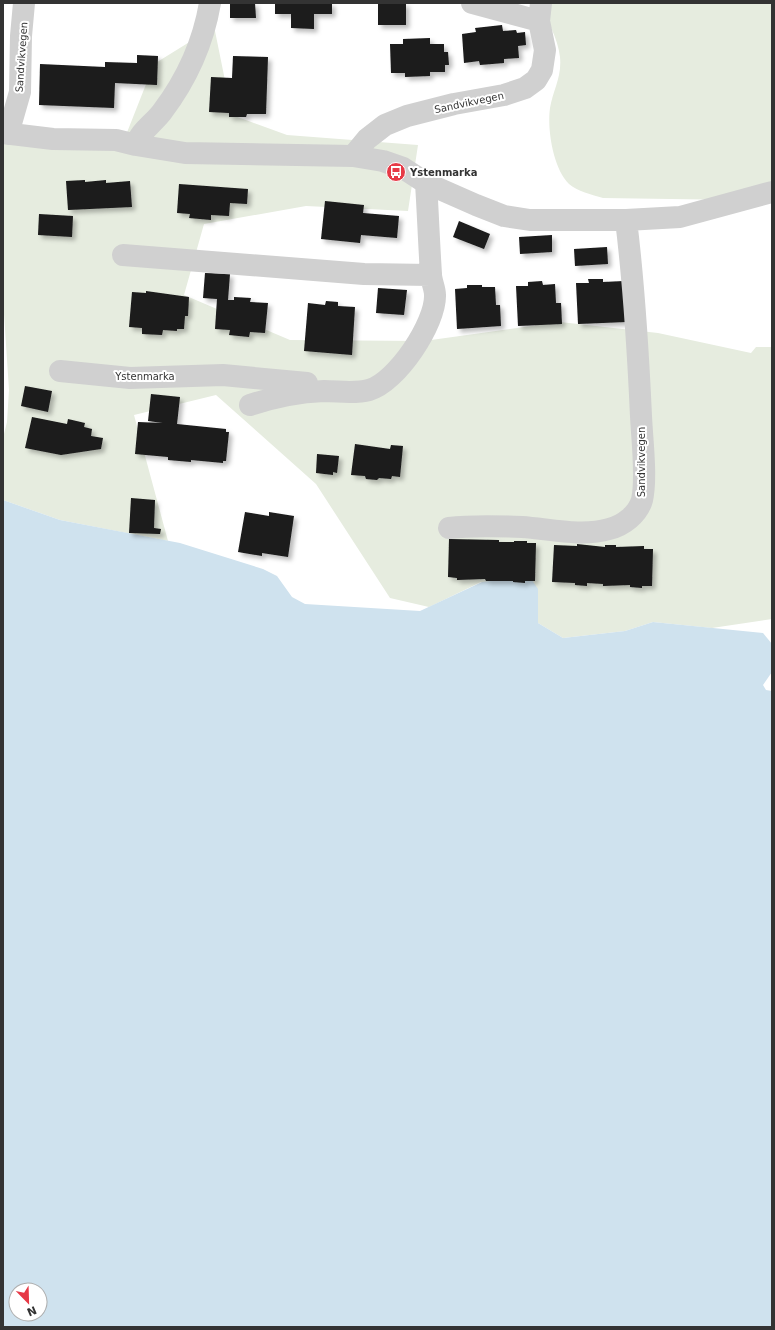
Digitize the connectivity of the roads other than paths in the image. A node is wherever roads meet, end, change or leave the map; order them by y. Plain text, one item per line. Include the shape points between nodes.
1 (24, 3) edge
2 (210, 3) edge
3 (472, 3) edge
4 (540, 12) edge
5 (6, 134) edge
6 (136, 145) junction
7 (353, 156) junction
8 (426, 183) junction
9 (772, 192) edge
10 (626, 220) junction
11 (123, 255) dead end
12 (431, 275) junction
13 (60, 371) dead end
14 (324, 391) junction
15 (250, 405) dead end
16 (449, 528) dead end

1 - 5 street, Sandvikvegen via 20,92
2 - 6 street via 195,60 162,112 138,136
3 - 4 street, Sandvikvegen
4 - 7 street, Sandvikvegen via 545,50 542,70 536,80 525,88 504,95 454,104 407,116 385,125 367,139
5 - 6 street, Sandvikvegen via 53,139 116,140
6 - 7 street, Sandvikvegen via 185,153
7 - 8 street, Sandvikvegen via 383,161 403,168
8 - 10 street, Sandvikvegen via 504,216 558,221
8 - 12 street, Ystenmarka
9 - 10 street, Sandvikvegen via 680,217
10 - 16 street, Sandvikvegen via 635,308 643,448 643,491 637,510 622,524 599,531 566,532 487,526
11 - 12 street via 356,273
12 - 14 street, Ystenmarka via 435,295 433,311 412,354 392,376 380,386 368,390
13 - 14 street, Ystenmarka via 130,378 223,375 312,384
14 - 15 street, Ystenmarka via 277,396

